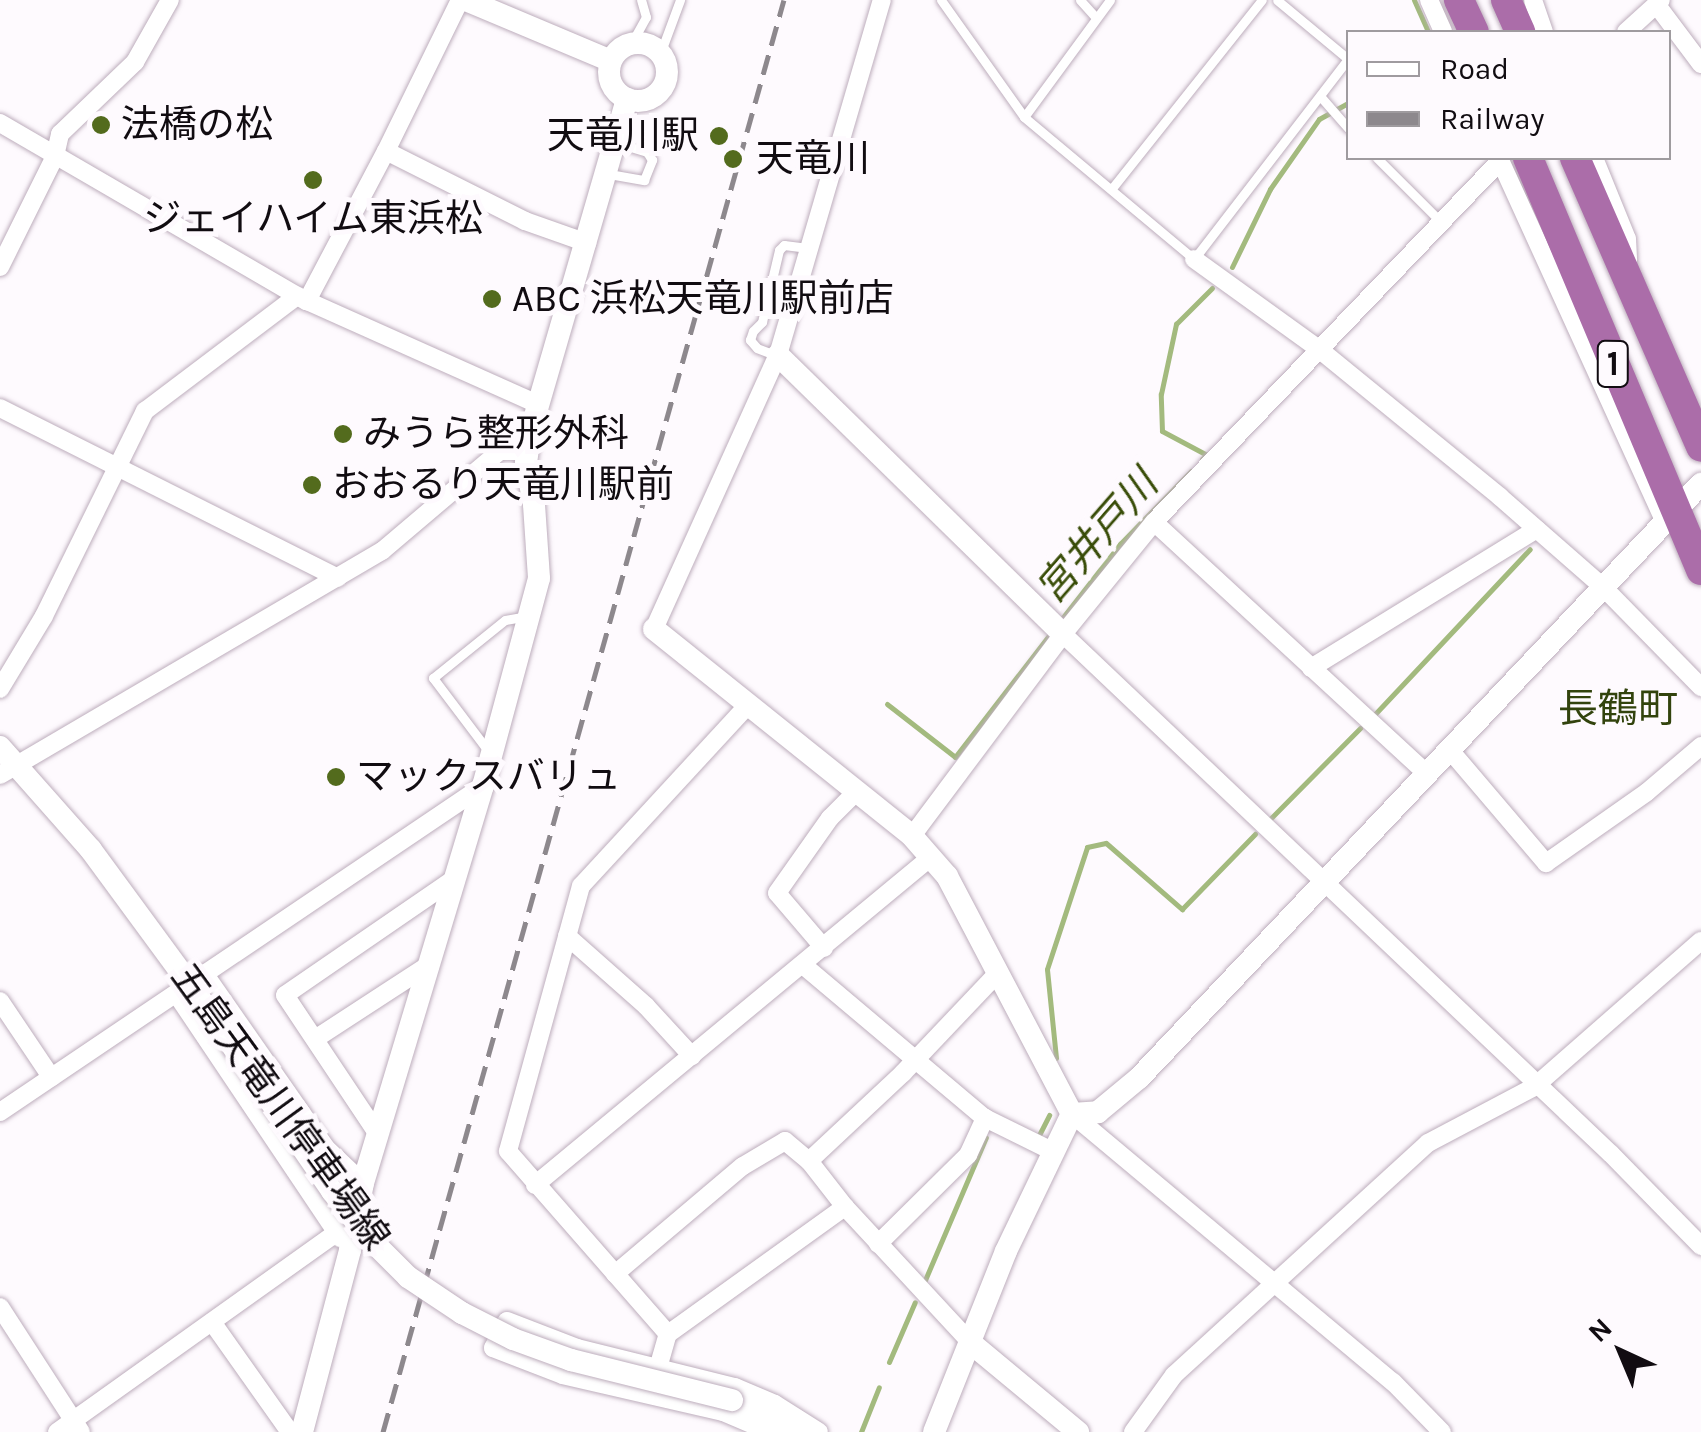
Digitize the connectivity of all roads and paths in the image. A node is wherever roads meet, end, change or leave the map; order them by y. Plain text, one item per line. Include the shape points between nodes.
1 (170, 0) edge
2 (463, 0) edge
3 (641, 0) edge
4 (680, 0) edge
5 (882, 0) edge
6 (940, 0) edge
7 (1080, 0) edge
8 (1094, 0) edge
9 (1110, 0) edge
10 (1262, 0) edge
11 (1278, 0) edge
12 (1429, 0) edge
13 (1460, 0) edge
14 (1506, 0) edge
15 (1533, 0) edge
16 (1659, 2) edge
17 (1096, 18) junction
18 (1442, 30) edge
19 (1473, 30) edge
20 (1519, 30) edge
21 (1543, 30) edge
22 (1628, 30) edge
23 (631, 44) junction
24 (660, 54) junction
25 (1346, 56) edge
26 (611, 61) junction
27 (1346, 61) edge
28 (1701, 64) edge
29 (627, 99) junction
30 (1322, 99) junction
31 (1024, 117) junction
32 (0, 123) edge
33 (1346, 126) edge
34 (615, 142) junction
35 (386, 151) junction
36 (55, 156) junction
37 (1379, 160) edge
38 (1508, 160) edge
39 (1509, 160) edge
40 (1577, 160) edge
41 (1595, 160) edge
42 (606, 174) junction
43 (1113, 187) junction
44 (1439, 220) junction
45 (587, 243) junction
46 (810, 248) junction
47 (1194, 259) junction
48 (0, 267) edge
49 (1629, 275) junction
50 (302, 299) junction
51 (1320, 350) junction
52 (778, 356) junction
53 (536, 404) junction
54 (0, 408) edge
55 (1701, 447) edge
56 (526, 451) junction
57 (116, 466) junction
58 (1701, 484) edge
59 (1670, 519) junction
60 (1154, 522) junction
61 (1537, 529) junction
62 (1701, 570) edge
63 (338, 578) junction
64 (1604, 588) junction
65 (528, 616) junction
66 (654, 629) joint
67 (1059, 630) junction
68 (1311, 668) junction
69 (1701, 688) edge
70 (0, 689) edge
71 (749, 704) junction
72 (1701, 746) edge
73 (0, 747) edge
74 (1449, 749) junction
75 (491, 754) junction
76 (9, 770) edge
77 (1425, 772) junction
78 (483, 786) junction
79 (857, 792) junction
80 (912, 836) junction
81 (931, 858) junction
82 (454, 878) junction
83 (1320, 882) junction
84 (567, 936) junction
85 (1701, 941) edge
86 (824, 948) junction
87 (430, 964) junction
88 (802, 965) junction
89 (996, 975) junction
90 (192, 986) junction
91 (0, 1002) edge
92 (315, 1040) junction
93 (692, 1056) junction
94 (916, 1059) junction
95 (51, 1077) junction
96 (1534, 1086) junction
97 (0, 1112) edge
98 (1072, 1114) junction
99 (985, 1118) junction
100 (379, 1136) junction
101 (1041, 1145) junction
102 (808, 1161) junction
103 (363, 1183) junction
104 (536, 1185) junction
105 (845, 1207) junction
106 (343, 1241) junction
107 (878, 1244) junction
108 (1701, 1246) edge
109 (615, 1274) junction
110 (1274, 1282) junction
111 (0, 1308) edge
112 (212, 1322) junction
113 (668, 1334) junction
114 (972, 1344) junction
115 (658, 1368) junction
116 (78, 1426) edge
117 (57, 1432) edge
118 (290, 1432) edge
119 (302, 1432) edge
120 (770, 1432) edge
121 (798, 1432) edge
122 (819, 1432) edge
123 (934, 1432) edge
124 (1078, 1432) edge
125 (1133, 1432) edge
126 (1442, 1432) edge

1 - 36 street via 134,62 60,134
2 - 26 street
2 - 35 street
3 - 23 lane via 646,17
4 - 24 lane
5 - 46 street
6 - 31 lane
7 - 17 lane
8 - 17 lane
9 - 17 lane
10 - 43 lane
11 - 25 lane
12 - 18 street
13 - 19 highway
14 - 20 highway
15 - 21 street
16 - 22 street
16 - 28 street
17 - 31 lane
23 - 24 street
23 - 26 street
24 - 29 street via 667,74 660,91 645,100
26 - 29 street via 613,88
27 - 30 lane
29 - 34 street
30 - 33 lane
30 - 47 lane
31 - 43 lane
32 - 36 street
34 - 42 street
34 - 42 lane via 647,152 652,160 644,180
35 - 45 street via 525,221
35 - 50 street
36 - 48 street
36 - 50 street
37 - 44 lane
38 - 44 street
39 - 59 highway, 1
40 - 49 highway, 1
41 - 49 street via 1627,240
42 - 45 street
43 - 47 lane
44 - 51 street
45 - 53 street
46 - 52 street
46 - 52 lane via 784,244 779,250 762,322 750,340
47 - 51 street
49 - 55 highway, 1
50 - 53 street
50 - 57 street via 145,411
51 - 60 street
51 - 61 street
52 - 66 street
52 - 67 street
53 - 56 street
54 - 57 street
56 - 63 street via 500,451 382,551
56 - 65 street via 539,556
57 - 63 street
57 - 70 street via 44,616
58 - 59 street
59 - 62 highway, 1
59 - 64 street
60 - 67 street
60 - 68 street
61 - 64 street
61 - 68 street
63 - 76 street
64 - 69 street
64 - 74 street
65 - 75 street
65 - 75 lane via 506,620 433,678
66 - 71 street
67 - 80 street
67 - 83 street
68 - 77 street
71 - 79 street
71 - 84 street via 580,886
72 - 74 street via 1546,863
73 - 76 street, 五島天竜川停車場線
74 - 77 street
75 - 78 street
76 - 90 street, 五島天竜川停車場線 via 91,850
77 - 83 street
78 - 82 street
78 - 90 street
79 - 80 street
79 - 86 street via 830,818 778,893
80 - 81 street
81 - 86 street
81 - 89 street via 947,876
82 - 87 street
82 - 92 street via 285,995
83 - 96 street
83 - 98 street via 1139,1078 1098,1112
84 - 93 street
84 - 104 street via 508,1151
85 - 96 street
86 - 88 street
87 - 92 street
87 - 100 street
88 - 93 street
88 - 94 street
89 - 94 street
89 - 98 street
90 - 95 street
90 - 103 street
90 - 106 street
90 - 121 street, 五島天竜川停車場線, bridge via 332,1191 408,1276 513,1340 732,1400
91 - 95 street
92 - 100 street
93 - 104 street
94 - 99 street
94 - 102 street
95 - 97 street
96 - 108 street
96 - 110 street via 1428,1142
98 - 101 street
98 - 110 street
99 - 101 street
99 - 107 street via 968,1155
100 - 103 street
101 - 114 street
102 - 105 street
102 - 109 street via 785,1141 743,1166
103 - 106 street
104 - 109 street
105 - 107 street
105 - 113 street
106 - 112 street
106 - 119 street
107 - 114 street
109 - 113 street
110 - 125 street via 1174,1375
110 - 126 street
111 - 116 street
112 - 116 street
112 - 118 street
113 - 115 street
114 - 123 street
114 - 124 street
115 - 120 street via 507,1321 493,1348 563,1374 722,1412
115 - 122 street via 775,1404
116 - 117 street

